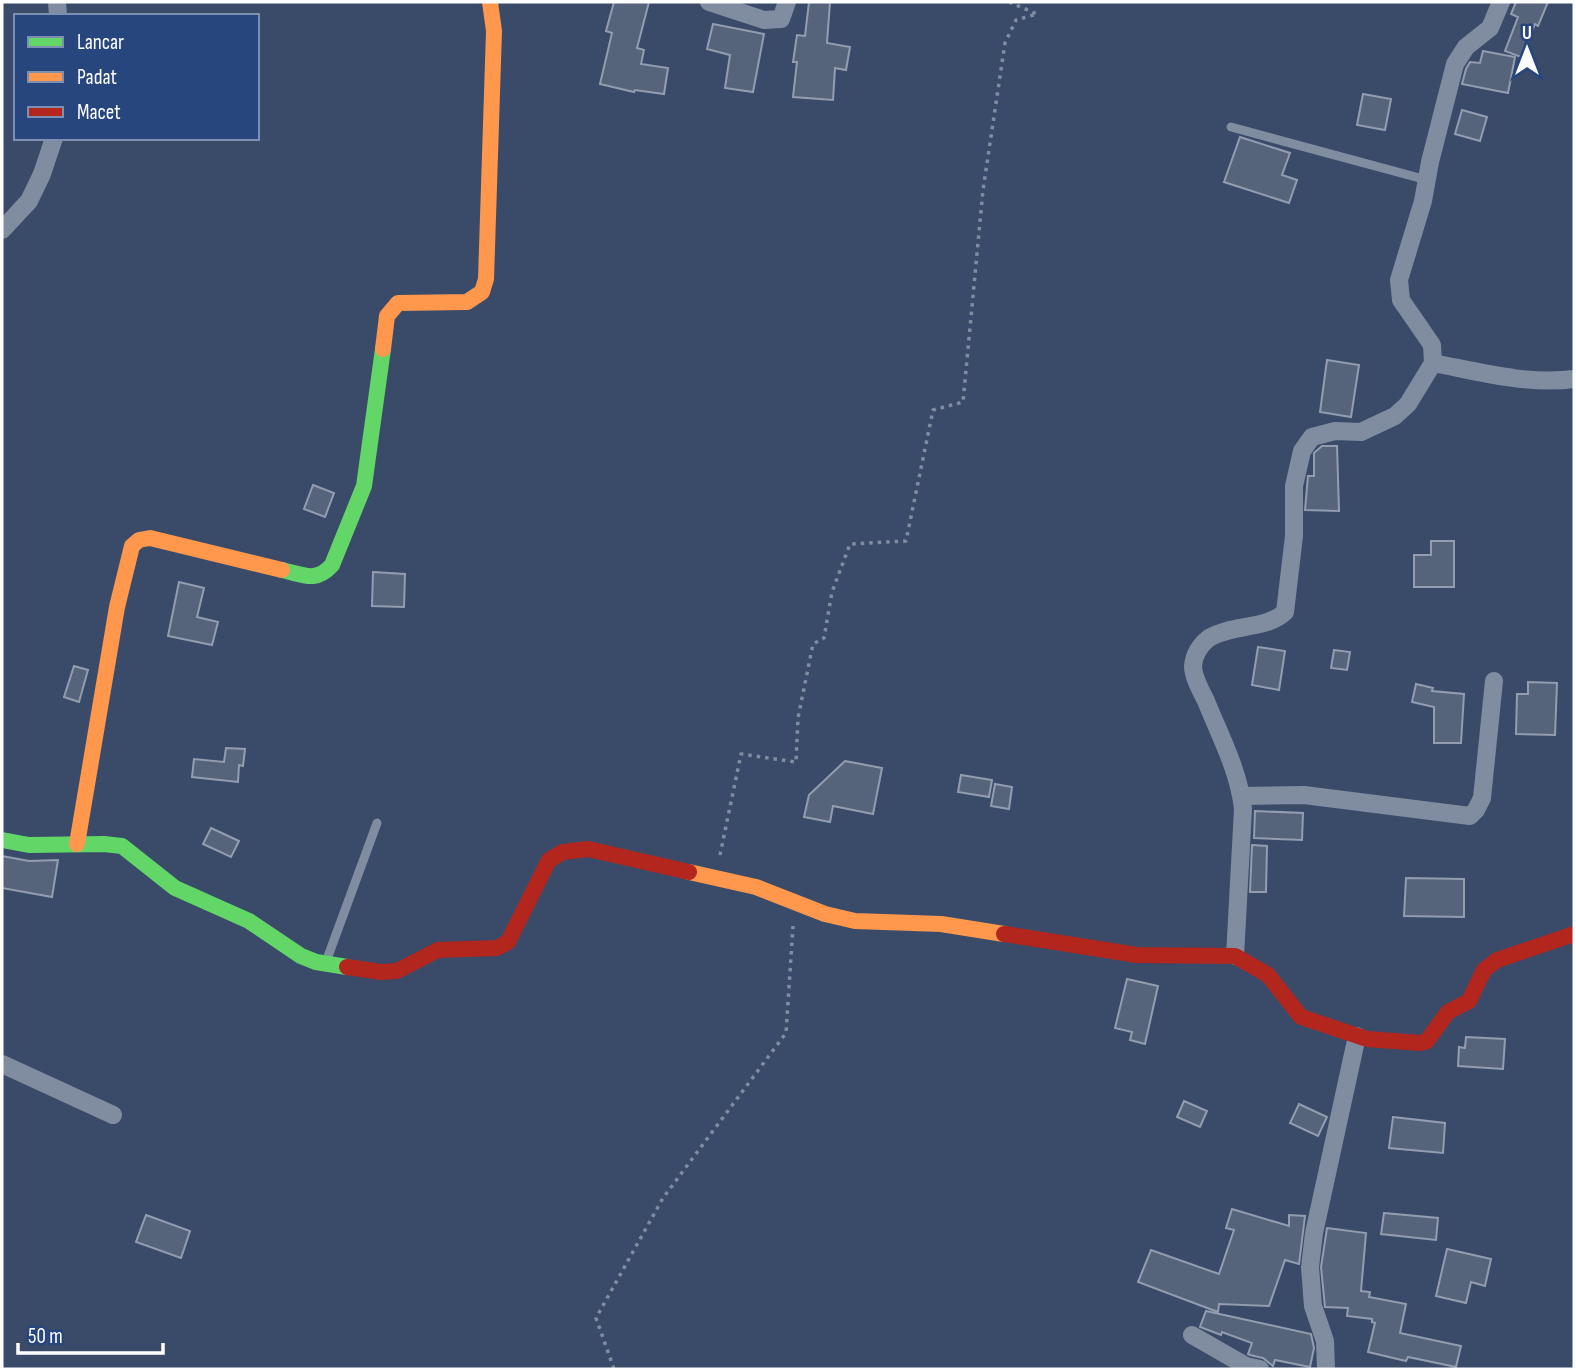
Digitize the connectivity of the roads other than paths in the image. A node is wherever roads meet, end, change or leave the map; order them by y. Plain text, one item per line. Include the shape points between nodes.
1 (490, 2) edge
2 (709, 2) edge
3 (787, 2) edge
4 (1501, 2) edge
5 (1231, 127) dead end
6 (53, 140) edge
7 (1427, 180) junction
8 (2, 230) edge
9 (1433, 363) junction
10 (1574, 379) edge
11 (1494, 681) dead end
12 (1242, 796) junction
13 (377, 823) dead end
14 (2, 840) edge
15 (77, 844) junction
16 (1574, 933) edge
17 (1235, 956) junction
18 (325, 964) junction
19 (1357, 1035) junction
20 (2, 1064) edge
21 (113, 1115) dead end
22 (1192, 1335) dead end
23 (1260, 1369) edge
24 (1326, 1369) edge

1 - 15 street via 494,31 482,292 467,302 398,303 387,316 364,486 332,565 323,575 310,576 150,538 132,546 117,607
2 - 3 street via 765,20 780,19
4 - 7 street via 1490,28 1466,47 1455,64
5 - 7 lane
6 - 8 street via 29,201
7 - 9 street via 1399,288 1405,308 1432,345
9 - 10 street via 1552,382
9 - 12 street via 1408,404 1395,416 1361,432 1335,431 1312,438 1302,451 1294,485 1286,612 1275,620 1209,638 1196,653 1194,674
11 - 12 street via 1482,797 1470,816 1304,795
12 - 17 street
13 - 18 lane
14 - 15 street via 29,845
15 - 18 street via 122,846 175,888 249,921 301,956
16 - 19 street via 1497,960 1484,970 1469,1001 1448,1012 1427,1041
17 - 18 street via 1137,955 941,924 855,920 825,915 774,893 717,878 569,848 550,860 508,942 497,948 438,950 397,971
17 - 19 street via 1268,975 1301,1017
19 - 24 street via 1310,1266
20 - 21 street
22 - 23 street via 1246,1366

